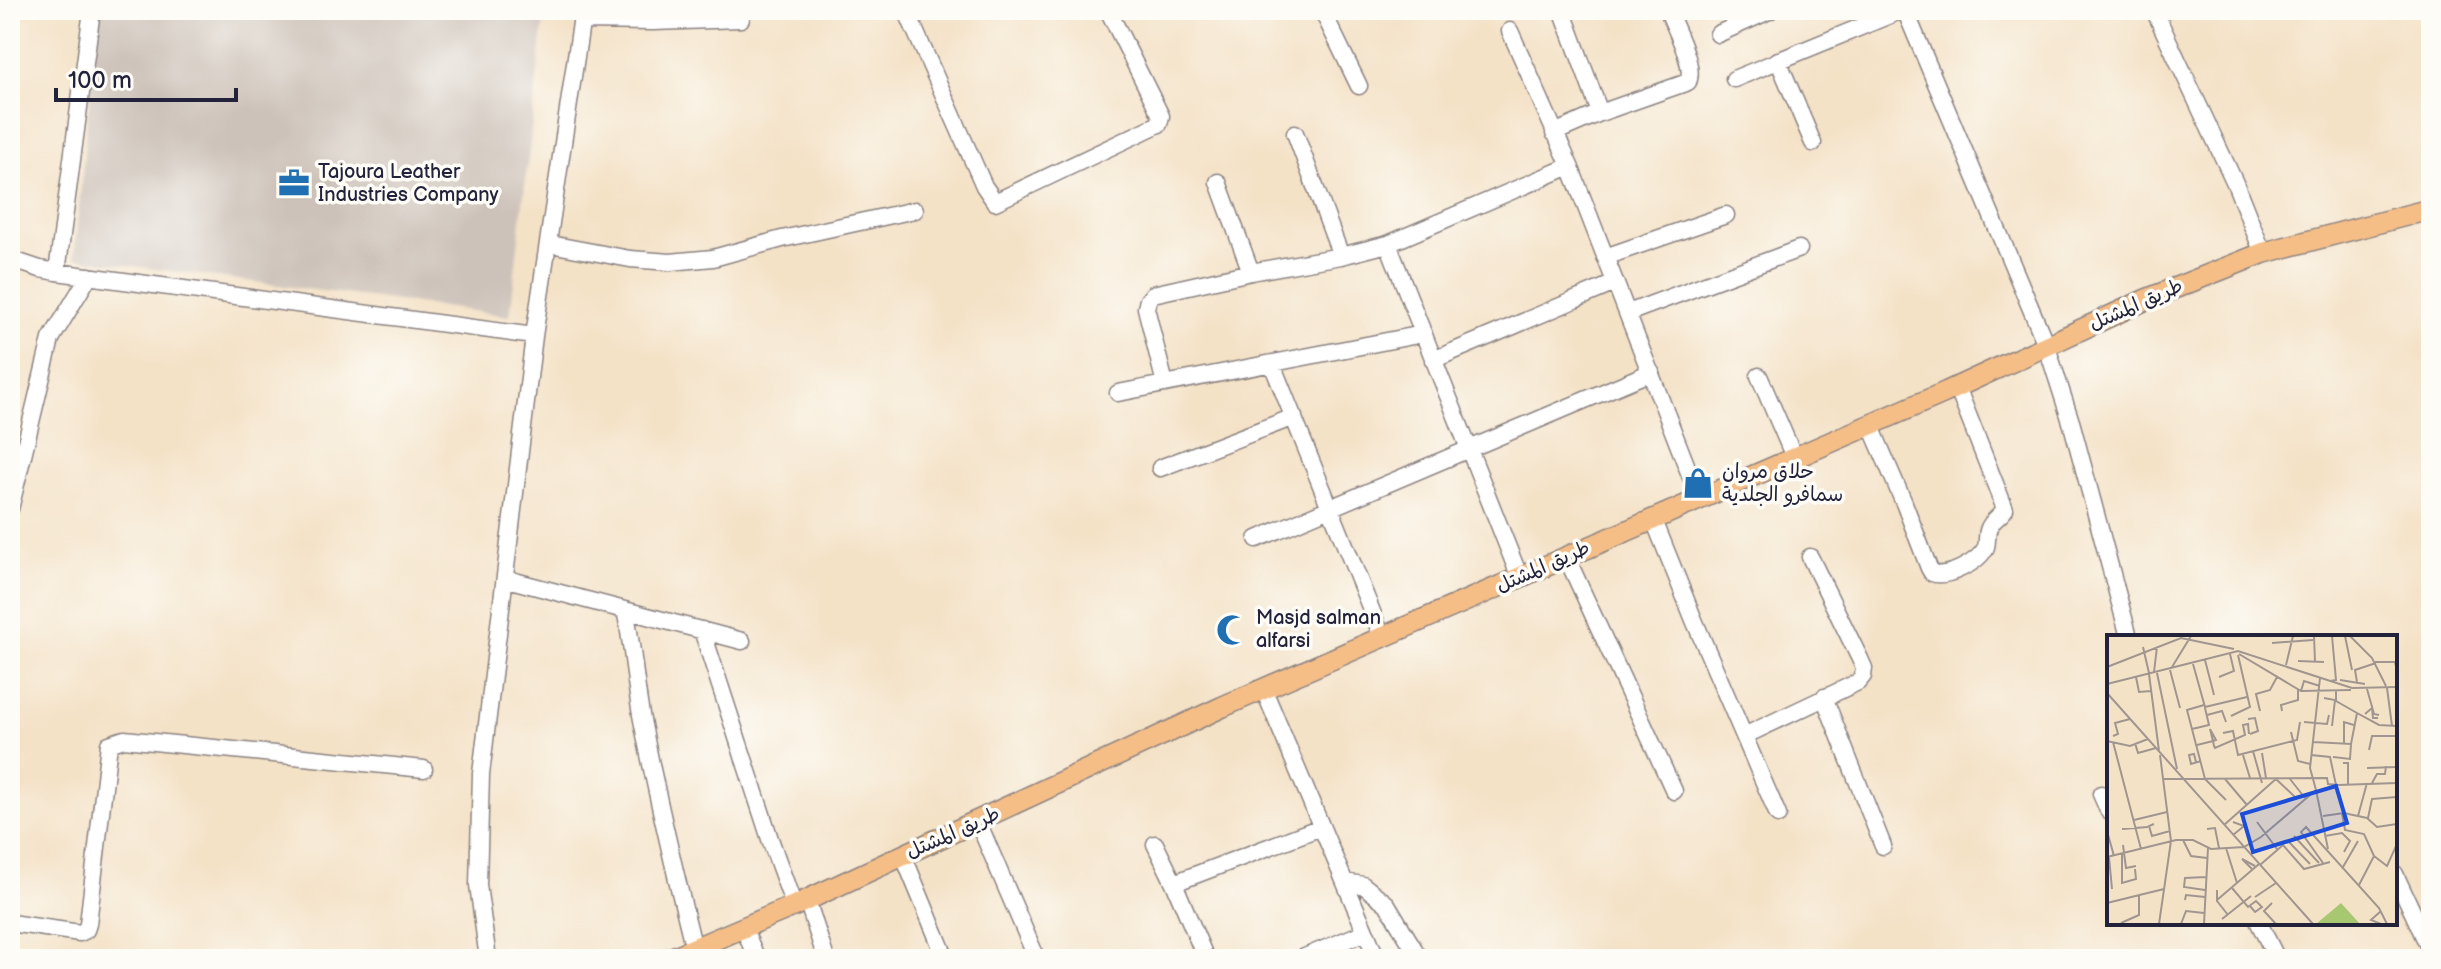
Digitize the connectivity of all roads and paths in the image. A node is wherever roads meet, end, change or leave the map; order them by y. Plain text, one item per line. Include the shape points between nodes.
1 (92, 10) edge
2 (906, 10) edge
3 (1108, 10) edge
4 (1322, 10) edge
5 (1668, 10) edge
6 (1903, 10) edge
7 (2154, 10) edge
8 (1563, 12) edge
9 (1762, 12) edge
10 (582, 15) edge
11 (741, 19) dead end
12 (1510, 31) dead end
13 (1718, 34) dead end
14 (1778, 60) junction
15 (1734, 79) dead end
16 (1359, 86) dead end
17 (1600, 113) junction
18 (1295, 133) dead end
19 (1554, 133) junction
20 (1813, 143) dead end
21 (1570, 166) junction
22 (1218, 182) dead end
23 (2431, 209) edge
24 (915, 210) dead end
25 (1726, 215) dead end
26 (550, 244) junction
27 (1388, 244) junction
28 (1799, 249) dead end
29 (2263, 253) junction
30 (1341, 256) junction
31 (1605, 257) junction
32 (10, 259) edge
33 (57, 272) junction
34 (1251, 272) junction
35 (89, 276) junction
36 (1615, 283) junction
37 (1628, 313) junction
38 (1423, 334) junction
39 (534, 336) junction
40 (2047, 347) junction
41 (1433, 360) junction
42 (1272, 364) junction
43 (1651, 372) junction
44 (1759, 376) dead end
45 (1165, 384) junction
46 (1957, 387) junction
47 (1118, 393) dead end
48 (1294, 417) junction
49 (1870, 424) junction
50 (1468, 448) junction
51 (1794, 457) junction
52 (1160, 468) dead end
53 (1699, 498) junction
54 (1330, 506) junction
55 (10, 509) edge
56 (1653, 518) junction
57 (1257, 539) dead end
58 (1566, 556) junction
59 (1810, 557) dead end
60 (1520, 578) junction
61 (507, 579) junction
62 (625, 610) junction
63 (702, 630) junction
64 (2128, 635) edge
65 (1383, 639) junction
66 (742, 641) dead end
67 (1264, 690) junction
68 (1824, 697) junction
69 (1744, 736) junction
70 (424, 769) dead end
71 (1674, 791) dead end
72 (2101, 794) dead end
73 (2107, 808) edge
74 (1778, 815) dead end
75 (978, 822) junction
76 (1321, 827) junction
77 (1155, 844) dead end
78 (1883, 846) dead end
79 (903, 855) junction
80 (2397, 878) edge
81 (1345, 882) junction
82 (1174, 883) junction
83 (801, 903) junction
84 (10, 923) edge
85 (2260, 925) edge
86 (744, 929) junction
87 (1365, 932) junction
88 (694, 949) junction
89 (2431, 952) edge
90 (488, 959) edge
91 (669, 959) edge
92 (757, 959) edge
93 (826, 959) edge
94 (946, 959) edge
95 (1037, 959) edge
96 (1206, 959) edge
97 (1300, 959) edge
98 (1377, 959) edge
99 (1420, 959) edge
100 (2277, 959) edge

1 - 33 street
2 - 3 street via 995,202 1159,124 1161,116
4 - 16 street
5 - 17 street via 1690,65 1688,82
6 - 14 street
6 - 40 street
7 - 29 street
8 - 17 street
9 - 13 street
10 - 11 street via 653,22
10 - 26 street
12 - 19 street
14 - 15 street
14 - 20 street
17 - 19 street
18 - 30 street
19 - 21 street
21 - 27 street
21 - 31 street
22 - 34 street
23 - 29 main road, طريق المشتل
24 - 26 street via 713,258 630,259
25 - 31 street
26 - 39 street
27 - 30 street
27 - 38 street
28 - 37 street
29 - 40 main road, طريق المشتل
30 - 34 street
31 - 36 street
32 - 33 street
33 - 35 street
34 - 45 street via 1153,294 1148,300
35 - 39 street
35 - 55 street via 51,339
36 - 37 street
36 - 41 street
37 - 43 street
38 - 41 street
38 - 42 street
39 - 61 street
40 - 46 main road, طريق المشتل
40 - 64 street
41 - 50 street
42 - 45 street
42 - 48 street
43 - 50 street
43 - 53 street
44 - 51 street
45 - 47 street
46 - 49 main road, طريق المشتل
46 - 49 street via 2005,509 1989,526 1981,554 1942,576 1929,568
48 - 52 street
48 - 54 street
49 - 51 main road, طريق المشتل
50 - 54 street
50 - 60 street
51 - 53 main road, طريق المشتل
53 - 56 main road, طريق المشتل
54 - 57 street
54 - 65 street
56 - 58 main road, طريق المشتل
56 - 69 street
58 - 60 main road, طريق المشتل
58 - 71 street
59 - 68 street via 1864,668 1858,682
60 - 65 main road, طريق المشتل
61 - 62 street
61 - 90 street via 481,774 478,885
62 - 63 street
62 - 88 street via 641,717
63 - 66 street
63 - 83 street via 770,839
65 - 67 main road, طريق المشتل
67 - 75 main road, طريق المشتل
67 - 76 street
68 - 69 street
68 - 78 street
69 - 74 street
70 - 84 street via 115,741 109,744 86,930
72 - 73 street
75 - 79 main road, طريق المشتل
75 - 95 street
76 - 81 street
76 - 82 street
77 - 82 street
79 - 83 main road, طريق المشتل
79 - 94 street
80 - 89 street
81 - 87 street
81 - 99 street via 1363,885 1387,904
82 - 96 street
83 - 86 main road, طريق المشتل
83 - 93 street
85 - 100 street
86 - 88 main road, طريق المشتل
86 - 92 street
87 - 97 street
87 - 98 street
88 - 91 main road, طريق المشتل

